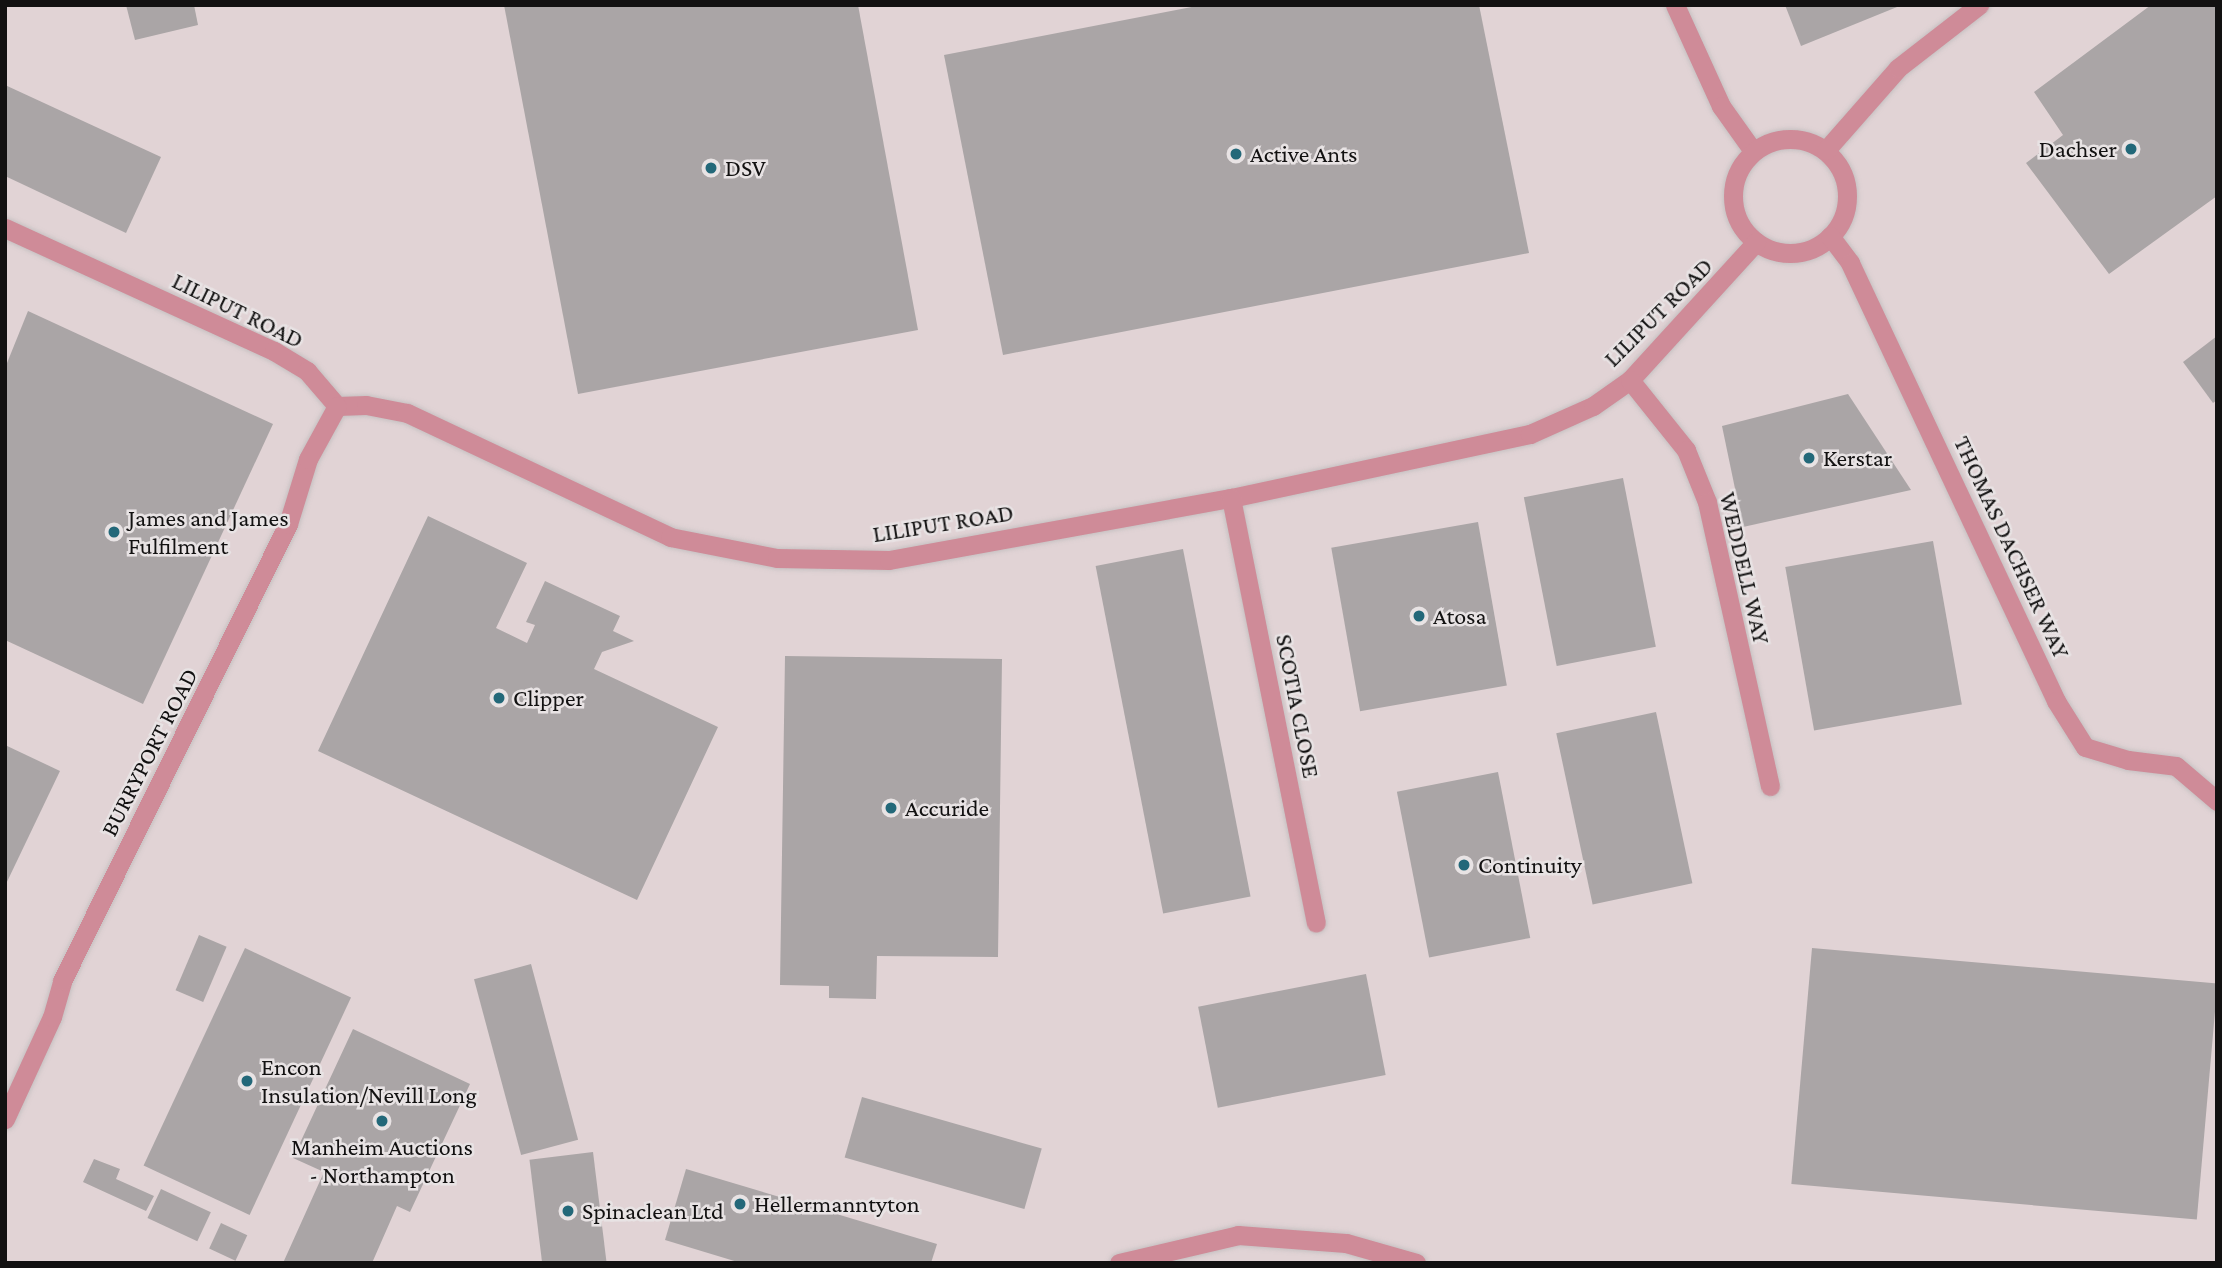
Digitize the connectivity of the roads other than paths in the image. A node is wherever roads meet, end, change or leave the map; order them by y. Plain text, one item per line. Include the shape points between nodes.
1 (1675, 5) edge
2 (1979, 5) edge
3 (1826, 150) junction
4 (1753, 151) junction
5 (5, 228) edge
6 (1830, 236) junction
7 (1756, 242) junction
8 (1630, 380) junction
9 (337, 406) junction
10 (1231, 498) junction
11 (1770, 786) dead end
12 (2217, 801) edge
13 (1316, 923) dead end
14 (5, 1119) edge
15 (1119, 1263) edge
16 (1416, 1263) edge

1 - 4 street via 1721,106
2 - 3 street via 1898,68
3 - 4 street via 1786,138
3 - 6 street via 1843,173 1847,190 1846,207
4 - 7 street via 1734,180 1732,198 1740,222
5 - 9 street, LILIPUT ROAD via 274,351 307,371
6 - 7 street via 1802,252 1786,253
6 - 12 street, THOMAS DACHSER WAY via 1850,262 2056,701 2085,747 2129,760 2176,766
7 - 8 street, LILIPUT ROAD
8 - 10 street, LILIPUT ROAD via 1593,406 1530,433
8 - 11 street, WEDDELL WAY via 1686,450 1707,502
9 - 10 street, LILIPUT ROAD via 366,405 407,413 670,537 777,558 889,560
9 - 14 street, BURRYPORT ROAD via 309,459 288,524 62,981 52,1017
10 - 13 street, SCOTIA CLOSE
15 - 16 street via 1238,1234 1346,1243

